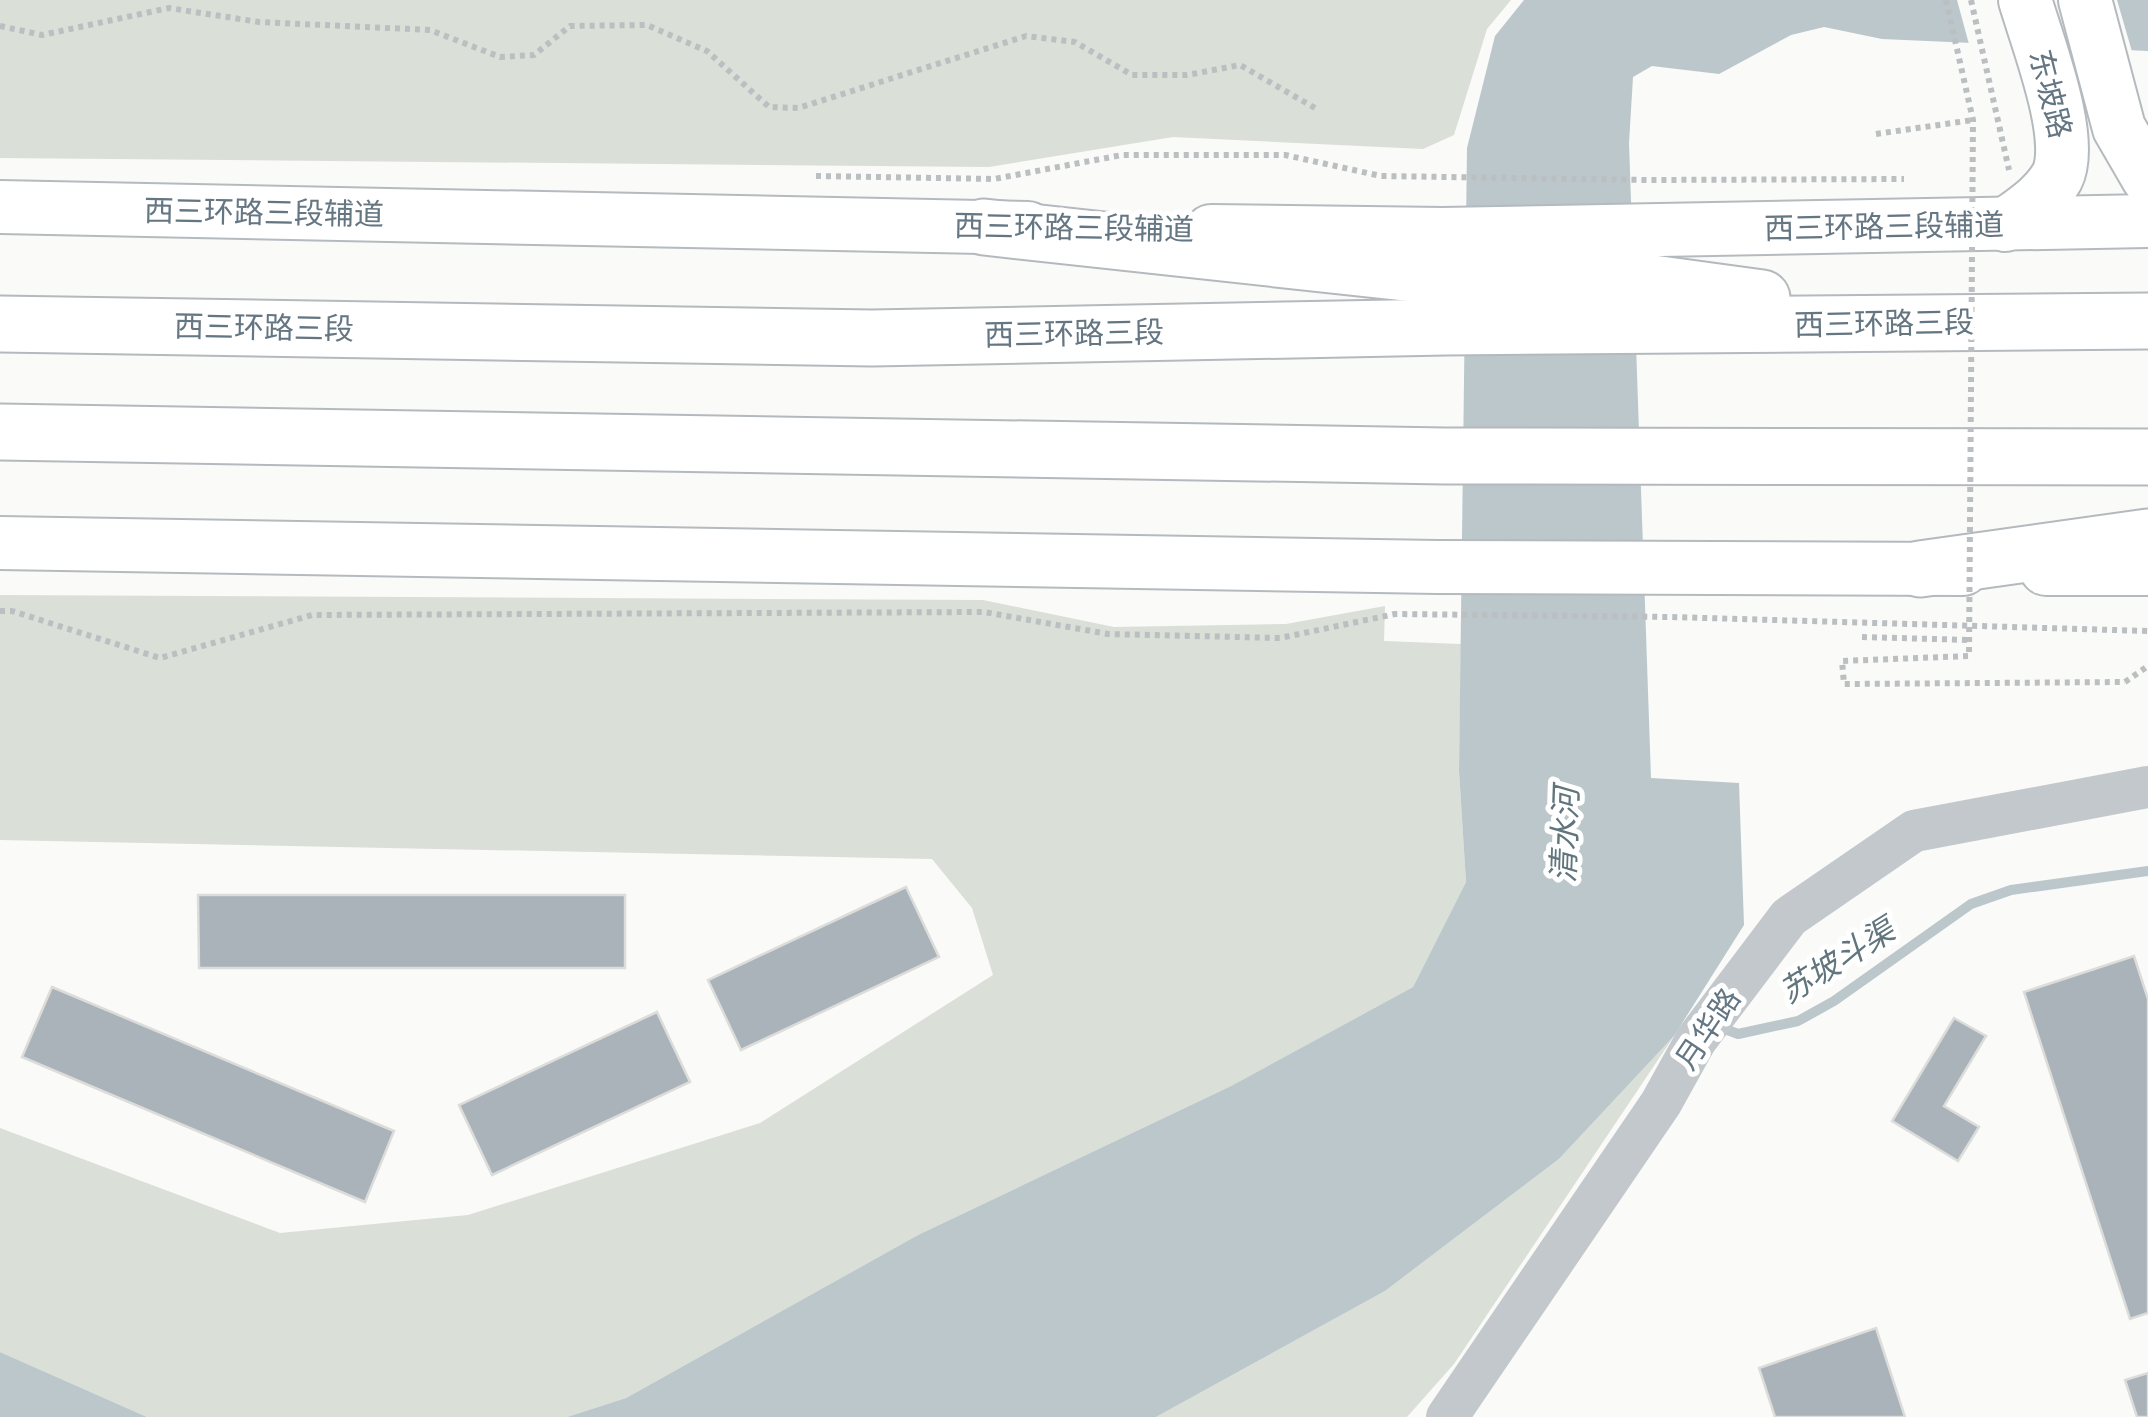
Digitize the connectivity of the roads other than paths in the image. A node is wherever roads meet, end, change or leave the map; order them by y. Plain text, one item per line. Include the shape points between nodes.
1 (2026, 0) edge
2 (2085, 0) edge
3 (2126, 113) edge
4 (2060, 121) junction
5 (2148, 178) edge
6 (2016, 190) junction
7 (0, 206) edge
8 (2148, 221) edge
9 (984, 227) joint
10 (1444, 280) junction
11 (1655, 280) junction
12 (2148, 321) edge
13 (0, 324) edge
14 (0, 432) edge
15 (2148, 458) edge
16 (2148, 537) edge
17 (0, 544) edge
18 (1920, 569) junction
19 (2148, 569) edge
20 (2148, 788) edge
21 (1447, 1417) edge

1 - 4 main road, 东坡路
2 - 3 main road, 东坡路
3 - 4 main road
3 - 5 main road, 东坡路
4 - 6 main road, 东坡路 via 2064,149
6 - 8 main road, 西三环路三段辅道
6 - 11 main road, 西三环路三段辅道
7 - 9 main road, 西三环路三段辅道
9 - 10 highway
10 - 11 highway, 西三环路三段
10 - 11 main road, 西三环路三段辅道
10 - 13 highway, 西三环路三段 via 872,338
11 - 12 highway, 西三环路三段 via 1948,323
14 - 15 highway via 1445,456
16 - 18 highway
17 - 18 main road via 1439,591 1669,593
18 - 19 main road
20 - 21 street, 月华路 via 1914,831 1789,917 1696,1040

